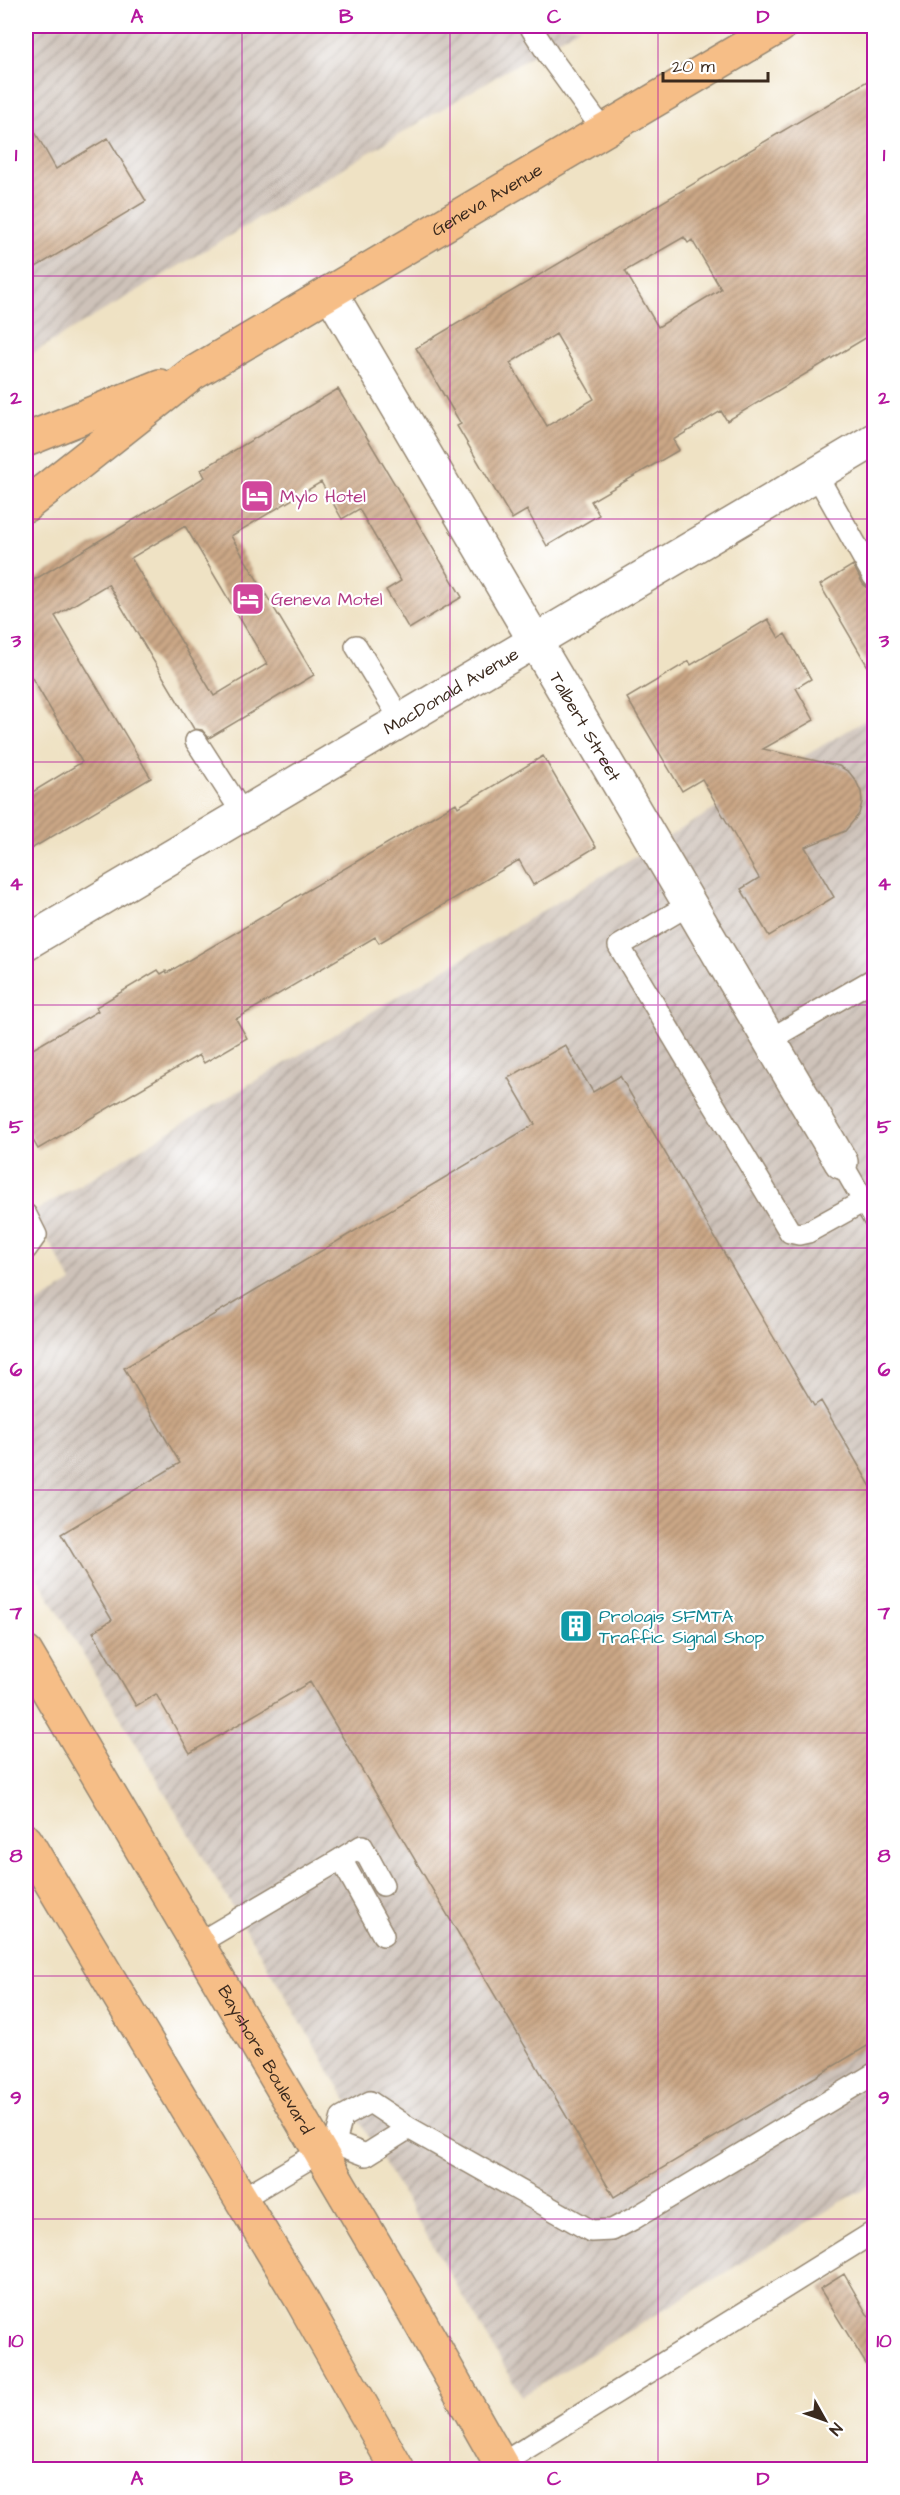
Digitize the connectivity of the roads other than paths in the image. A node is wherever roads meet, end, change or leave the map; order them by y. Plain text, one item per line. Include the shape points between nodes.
1 (530, 26) edge
2 (780, 26) edge
3 (603, 130) junction
4 (330, 292) junction
5 (192, 374) junction
6 (26, 440) edge
7 (874, 440) edge
8 (816, 474) junction
9 (26, 506) edge
10 (874, 577) edge
11 (536, 640) junction
12 (356, 646) dead end
13 (401, 720) junction
14 (196, 741) dead end
15 (243, 814) junction
16 (690, 904) junction
17 (26, 943) edge
18 (874, 979) edge
19 (769, 1040) junction
20 (841, 1162) joint
21 (869, 1210) edge
22 (26, 1215) edge
23 (31, 1242) edge
24 (26, 1653) edge
25 (26, 1840) edge
26 (341, 1859) junction
27 (383, 1885) dead end
28 (383, 1935) dead end
29 (197, 1944) junction
30 (874, 2074) edge
31 (409, 2128) junction
32 (328, 2148) junction
33 (241, 2199) junction
34 (874, 2232) edge
35 (502, 2467) edge
36 (398, 2469) edge

1 - 3 lane
2 - 3 main road, Geneva Avenue
3 - 4 main road, Geneva Avenue
4 - 5 main road, Geneva Avenue
4 - 11 street, Talbert Street
5 - 6 main road, Geneva Avenue
5 - 9 main road, Geneva Avenue
7 - 8 street, MacDonald Avenue
8 - 10 lane
8 - 11 street, MacDonald Avenue
11 - 13 street, MacDonald Avenue
11 - 16 street, Talbert Street
12 - 13 lane
13 - 15 street, MacDonald Avenue
14 - 15 lane
15 - 17 street, MacDonald Avenue
16 - 19 street, Talbert Street
16 - 21 lane via 619,946 790,1232 808,1232
18 - 19 lane
19 - 20 street, Talbert Street
20 - 21 lane
22 - 23 lane
24 - 29 main road, Bayshore Boulevard
25 - 33 main road
26 - 27 lane via 362,1846
26 - 28 lane
26 - 29 lane
29 - 32 main road, Bayshore Boulevard
30 - 31 lane via 612,2229 591,2231
31 - 32 lane via 366,2155
31 - 32 lane via 370,2102 342,2117
32 - 33 lane
32 - 35 main road, Bayshore Boulevard
33 - 36 main road
34 - 35 lane

